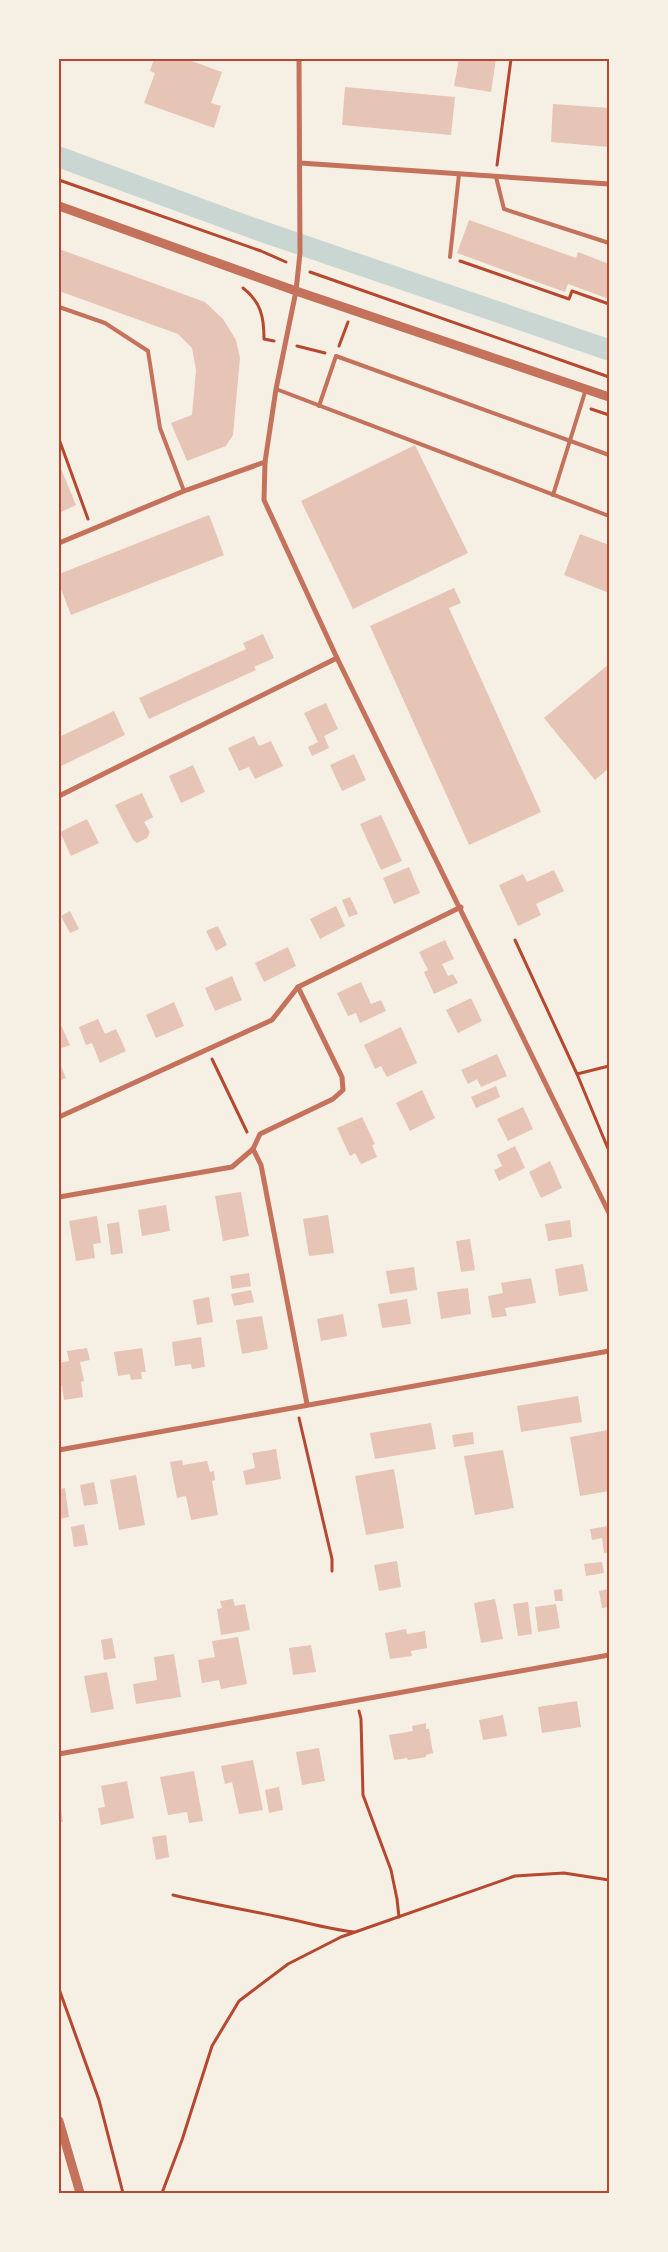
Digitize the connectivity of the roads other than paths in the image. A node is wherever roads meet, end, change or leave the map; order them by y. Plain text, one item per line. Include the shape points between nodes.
1 (298, 59) edge
2 (300, 163) junction
3 (459, 174) junction
4 (496, 176) junction
5 (609, 184) edge
6 (59, 206) edge
7 (609, 243) edge
8 (450, 257) road end
9 (296, 291) junction
10 (59, 307) edge
11 (276, 389) junction
12 (586, 389) junction
13 (609, 397) edge
14 (320, 406) junction
15 (570, 441) junction
16 (609, 455) edge
17 (266, 462) junction
18 (184, 490) junction
19 (554, 495) junction
20 (609, 516) edge
21 (59, 543) edge
22 (338, 658) junction
23 (59, 796) edge
24 (461, 907) junction
25 (298, 987) junction
26 (59, 1117) edge
27 (254, 1149) junction
28 (59, 1197) edge
29 (609, 1213) edge
30 (609, 1351) edge
31 (307, 1404) junction
32 (59, 1450) edge
33 (609, 1655) edge
34 (59, 1754) edge
35 (59, 2121) edge
36 (80, 2193) edge

1 - 2 street
2 - 3 street
2 - 9 street via 300,253
3 - 4 street
3 - 8 lane
4 - 5 street
4 - 7 lane via 504,209
6 - 9 street
9 - 11 street
9 - 12 street
10 - 18 lane via 105,323 148,351 160,428
11 - 14 lane
11 - 17 street
12 - 13 street
12 - 15 lane
14 - 15 lane via 336,356
14 - 19 lane
15 - 16 lane
15 - 19 lane
17 - 18 street
17 - 22 street via 264,500
18 - 21 street
19 - 20 lane
22 - 23 street
22 - 24 street
24 - 25 street
24 - 29 street
25 - 26 street via 272,1020
25 - 27 street via 342,1077 343,1090 333,1099 260,1134
27 - 28 street via 232,1167
27 - 31 street via 261,1165
30 - 31 street
31 - 32 street
33 - 34 street
35 - 36 street

